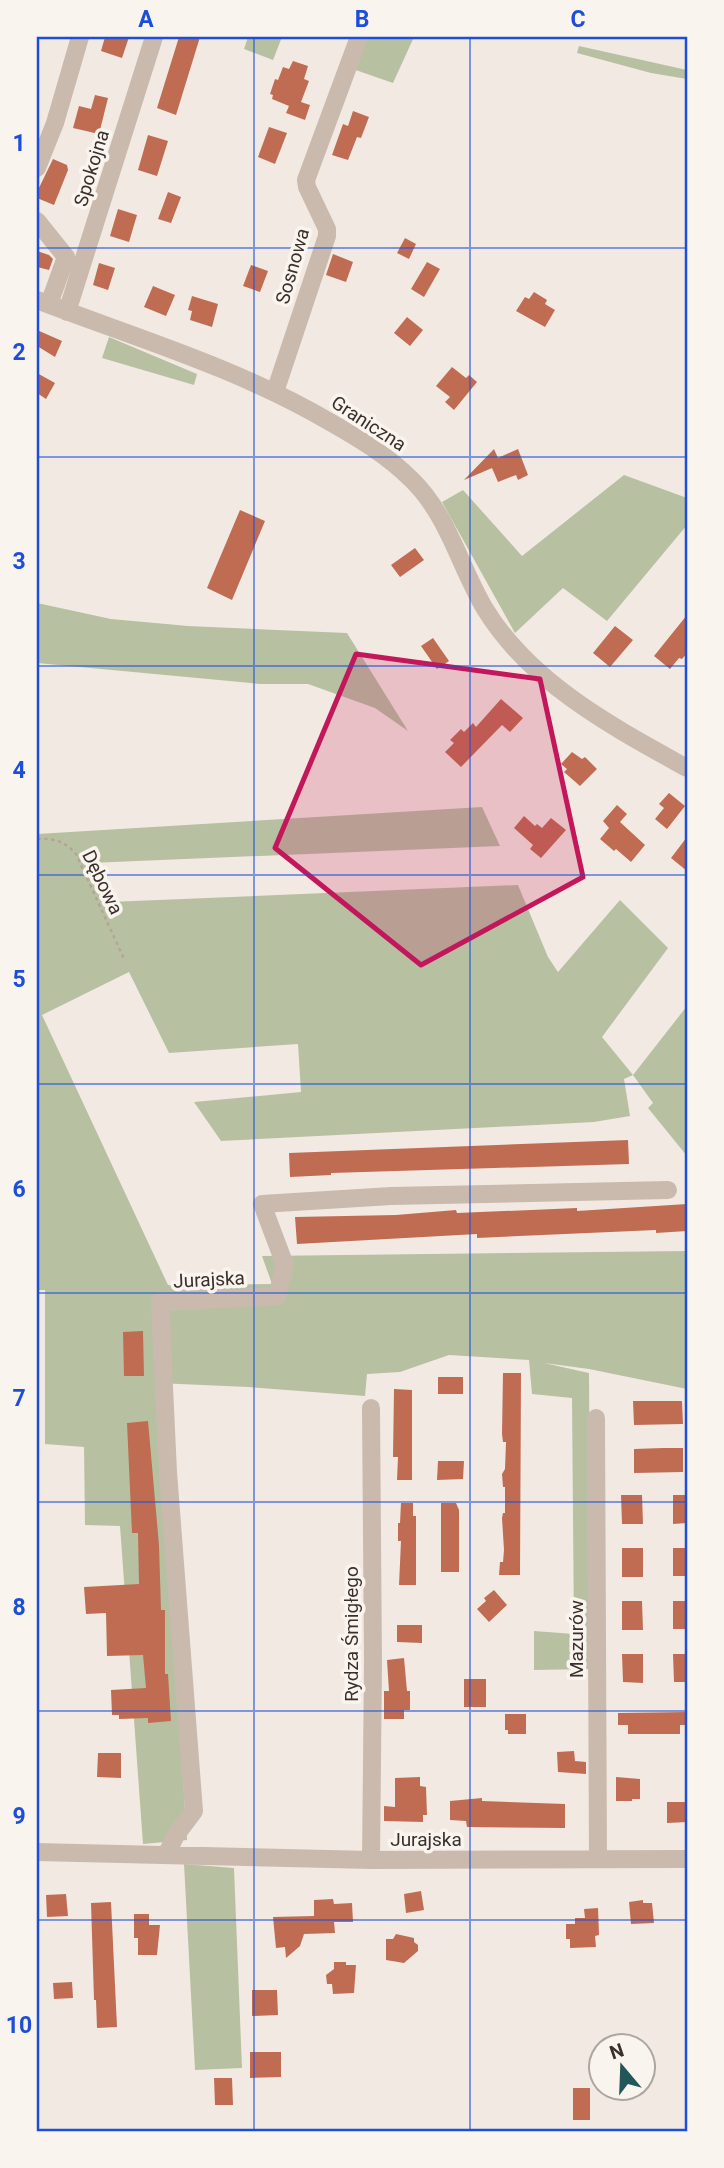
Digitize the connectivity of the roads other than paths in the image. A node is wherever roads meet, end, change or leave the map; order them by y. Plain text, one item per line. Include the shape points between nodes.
1 (80, 37) edge
2 (154, 37) edge
3 (359, 37) edge
4 (37, 168) edge
5 (37, 221) edge
6 (43, 302) edge
7 (67, 312) junction
8 (275, 391) junction
9 (687, 768) edge
10 (668, 1190) dead end
11 (371, 1408) dead end
12 (596, 1418) dead end
13 (37, 1852) edge
14 (166, 1855) junction
15 (598, 1859) junction
16 (687, 1859) edge
17 (371, 1860) junction

1 - 4 street
2 - 7 street, Spokojna
3 - 8 street, Sosnowa via 306,180 327,236
5 - 6 street via 66,257
6 - 7 street, Graniczna
7 - 8 street, Graniczna
8 - 9 street, Graniczna via 385,456 412,480 437,512 487,611 534,668 593,712
10 - 14 street, Jurajska via 391,1196 262,1204 285,1265 277,1296 160,1302 194,1811
11 - 17 street, Rydza Śmigłego
12 - 15 street, Mazurów
13 - 14 street, Jurajska
14 - 17 street, Jurajska
15 - 16 street, Jurajska
15 - 17 street, Jurajska

